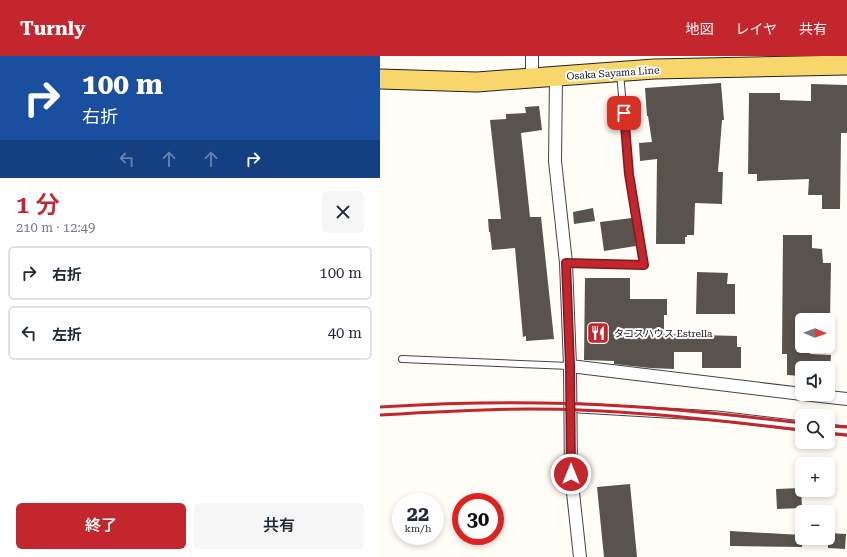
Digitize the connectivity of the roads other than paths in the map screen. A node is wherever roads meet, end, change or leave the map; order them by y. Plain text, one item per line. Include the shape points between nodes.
1 (532, 56) edge
2 (654, 63) edge
3 (847, 65) edge
4 (620, 72) junction
5 (556, 77) junction
6 (532, 78) junction
7 (380, 79) edge
8 (566, 263) junction
9 (402, 359) dead end
10 (570, 366) junction
11 (795, 393) edge
12 (835, 398) edge
13 (847, 399) edge
14 (579, 408) dead end
15 (795, 425) edge
16 (835, 430) edge
17 (847, 431) edge
18 (580, 557) edge

1 - 6 street
2 - 3 main road, Osaka Sayama Line
2 - 4 main road, Osaka Sayama Line
4 - 5 main road, Osaka Sayama Line
4 - 8 lane via 629,174 644,265
5 - 6 main road, Osaka Sayama Line
5 - 8 street via 555,161
6 - 7 main road, Osaka Sayama Line via 477,82
8 - 10 street
9 - 10 lane
10 - 11 street
10 - 18 street via 571,474
12 - 13 street
14 - 15 street via 717,416
16 - 17 street

